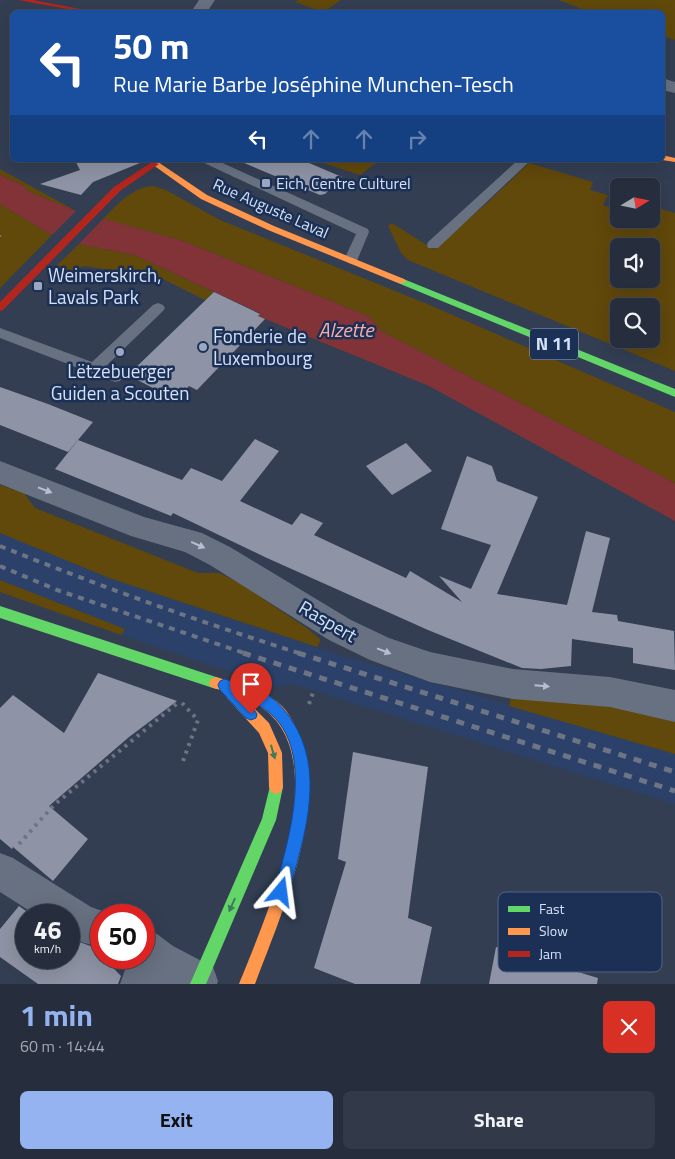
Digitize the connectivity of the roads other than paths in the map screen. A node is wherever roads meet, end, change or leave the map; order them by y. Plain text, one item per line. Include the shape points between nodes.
1 (24, 1) edge
2 (35, 10) edge
3 (72, 10) edge
4 (155, 162) edge
5 (157, 162) edge
6 (210, 162) edge
7 (523, 162) edge
8 (433, 244) dead end
9 (351, 260) junction
10 (0, 308) edge
11 (158, 308) dead end
12 (0, 333) edge
13 (94, 369) junction
14 (115, 377) dead end
15 (675, 393) edge
16 (0, 472) edge
17 (0, 612) edge
18 (225, 685) junction
19 (675, 706) edge
20 (0, 871) edge
21 (90, 925) edge
22 (155, 966) edge
23 (200, 983) edge
24 (247, 984) edge

1 - 2 main road
1 - 3 main road
4 - 10 main road via 112,194
5 - 9 main road, Rue Auguste Laval / N 11 via 204,197
6 - 9 lane, Rue Auguste Laval via 362,232
7 - 8 lane
9 - 15 main road, Rue Auguste Laval / N 11
11 - 13 lane
12 - 13 lane
13 - 14 lane
16 -> 19 street, Raspert via 141,528 192,542 340,630 389,653 430,667 513,684 610,692
17 - 18 main road
18 -> 23 main road via 264,728 274,753 278,784 269,820
18 - 24 main road via 260,698 284,718 298,744 304,785 298,833 284,883
20 - 21 street
22 - 23 street

